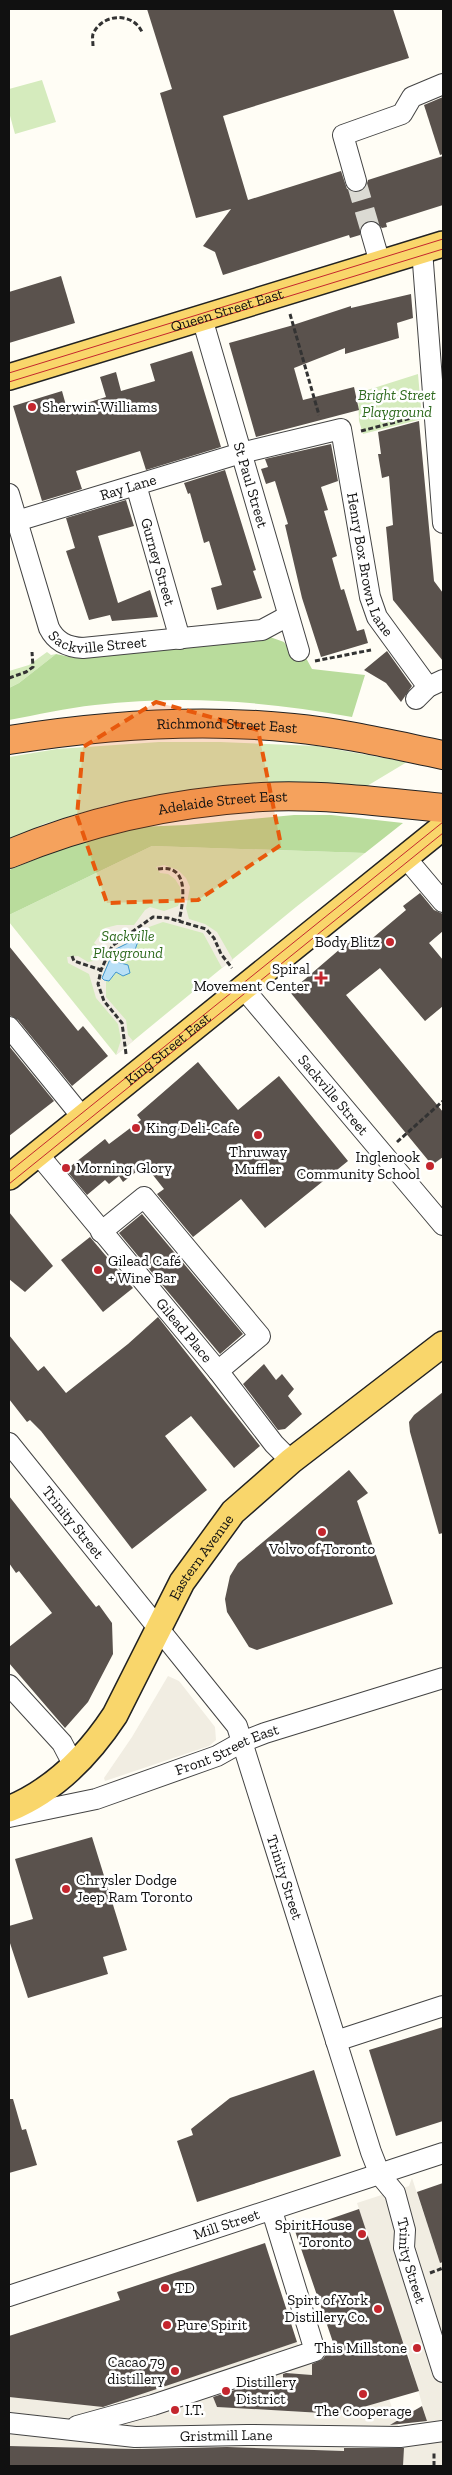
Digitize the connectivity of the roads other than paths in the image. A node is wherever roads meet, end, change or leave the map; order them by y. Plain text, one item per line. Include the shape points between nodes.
1 (443, 84) edge
2 (356, 181) tunnel mouth
3 (371, 232) tunnel mouth
4 (433, 247) edge
5 (380, 264) junction
6 (202, 318) junction
7 (437, 352) edge
8 (9, 377) edge
9 (341, 429) joint
10 (241, 453) junction
11 (136, 485) junction
12 (9, 494) edge
13 (17, 521) junction
14 (443, 522) edge
15 (288, 616) junction
16 (180, 639) junction
17 (306, 656) road end
18 (429, 688) edge
19 (9, 740) edge
20 (443, 755) edge
21 (443, 808) edge
22 (443, 827) edge
23 (9, 854) edge
24 (405, 857) junction
25 (443, 902) edge
26 (238, 978) junction
27 (9, 1027) edge
28 (83, 1118) junction
29 (38, 1154) junction
30 (9, 1177) edge
31 (443, 1225) edge
32 (101, 1232) junction
33 (443, 1344) edge
34 (218, 1371) junction
35 (9, 1443) edge
36 (291, 1461) junction
37 (160, 1628) junction
38 (443, 1678) edge
39 (9, 1685) edge
40 (242, 1742) junction
41 (74, 1766) junction
42 (9, 1809) edge
43 (9, 1817) edge
44 (443, 2006) edge
45 (336, 2041) junction
46 (443, 2153) edge
47 (380, 2175) junction
48 (272, 2211) junction
49 (9, 2296) edge
50 (437, 2329) edge
51 (443, 2372) edge
52 (9, 2423) edge
53 (68, 2428) junction
54 (443, 2432) edge

1 - 2 street via 412,97 402,114 343,135
3 - 5 street
4 - 5 main road, Queen Street East
4 - 7 street
5 - 6 main road, Queen Street East
6 - 8 main road, Queen Street East
6 - 10 street, St Paul Street
7 - 14 street
9 - 10 street, Ray Lane
9 - 18 street, Henry Box Brown Lane via 372,604 377,617
10 - 11 street, Ray Lane
10 - 15 street, St Paul Street
11 - 13 street, Ray Lane
11 - 16 street, Gurney Street
12 - 13 street, Sackville Street
13 - 16 street, Sackville Street via 49,628 64,644 83,648
15 - 16 street, Sackville Street via 262,630
15 - 17 street, St Paul Street
19 - 20 highway, Richmond Street East via 116,725 198,723 293,728
21 - 23 highway, Adelaide Street East via 264,797 117,818
22 - 24 main road, King Street East
24 - 25 street
24 - 26 main road, King Street East
26 - 28 main road, King Street East
26 - 31 street, Sackville Street
27 - 28 street
28 - 29 main road, King Street East
29 - 30 main road, King Street East
29 - 32 street, Gilead Place
32 - 34 street, Gilead Place
32 - 34 street via 144,1197 260,1336
33 - 36 main road, Eastern Avenue
34 - 36 street, Gilead Place
35 - 37 street, Trinity Street
36 - 37 main road, Eastern Avenue via 216,1531 182,1582
37 - 40 street, Trinity Street via 231,1717
37 - 41 main road, Eastern Avenue via 115,1715
38 - 40 street, Front Street East
39 - 41 street via 62,1743
40 - 43 street, Front Street East via 216,1756 96,1799
40 - 45 street, Trinity Street
41 - 42 main road, Eastern Avenue via 39,1794
44 - 45 street
45 - 47 street, Trinity Street
46 - 47 street, Mill Street
47 - 48 street, Mill Street
47 - 50 street, Trinity Street via 395,2194 400,2207 405,2230 404,2248
48 - 49 street, Mill Street
48 - 53 street via 315,2351 153,2405
50 - 51 street, Trinity Street
52 - 53 street, Gristmill Lane
53 - 54 street, Gristmill Lane via 135,2437 400,2437

